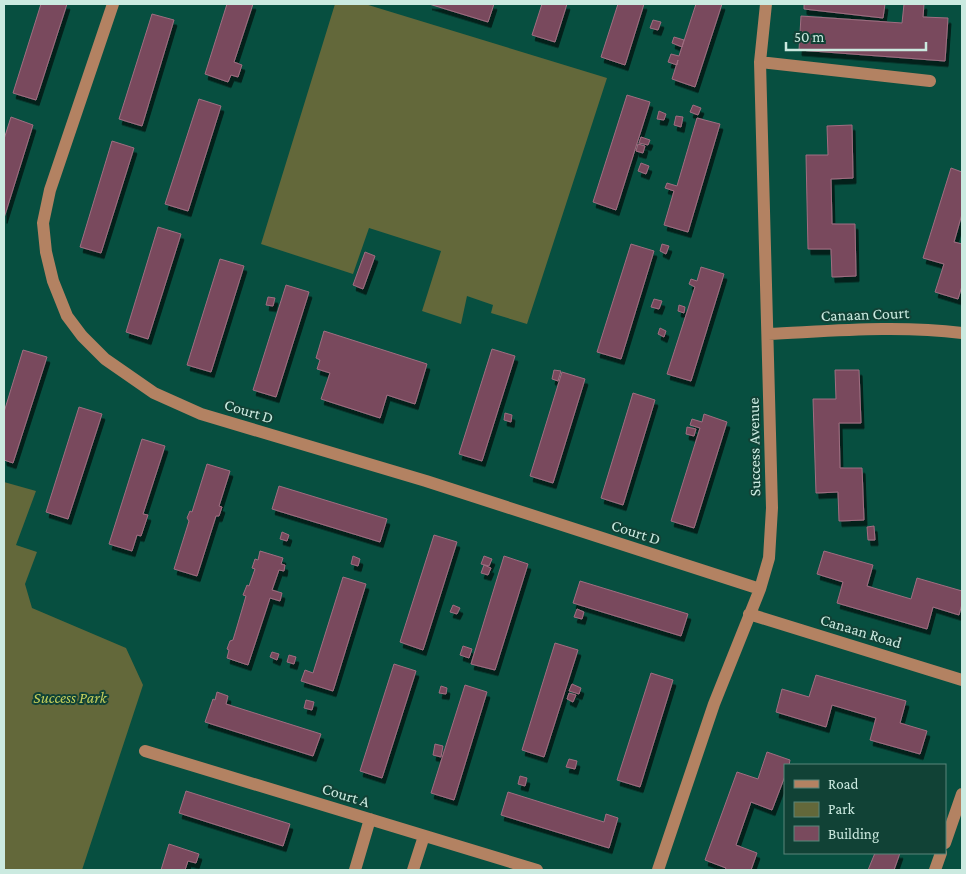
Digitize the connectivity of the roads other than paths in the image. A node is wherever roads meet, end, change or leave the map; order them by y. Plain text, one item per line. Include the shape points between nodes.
1 (113, 4) edge
2 (766, 4) edge
3 (760, 62) junction
4 (930, 82) dead end
5 (962, 333) edge
6 (768, 334) junction
7 (760, 589) junction
8 (749, 614) junction
9 (962, 680) edge
10 (145, 751) dead end
11 (962, 794) edge
12 (370, 819) junction
13 (424, 836) junction
14 (946, 840) edge
15 (941, 854) edge
16 (355, 870) edge
17 (413, 870) edge
18 (537, 870) edge
19 (658, 870) edge
20 (935, 870) edge

1 - 7 street, Court D via 50,190 43,223 53,281 67,316 105,359 154,393 201,414 426,481
2 - 3 street, Success Avenue
3 - 4 street
3 - 6 street, Success Avenue
5 - 6 street, Canaan Court via 896,328
6 - 7 street, Success Avenue via 772,508 769,558
7 - 8 street, Success Avenue
8 - 9 street, Canaan Road
8 - 19 street, Success Avenue via 714,704
10 - 12 street, Court A
11 - 14 street
12 - 13 street, Court A
12 - 16 street
13 - 17 street
13 - 18 street, Court A
15 - 20 street

